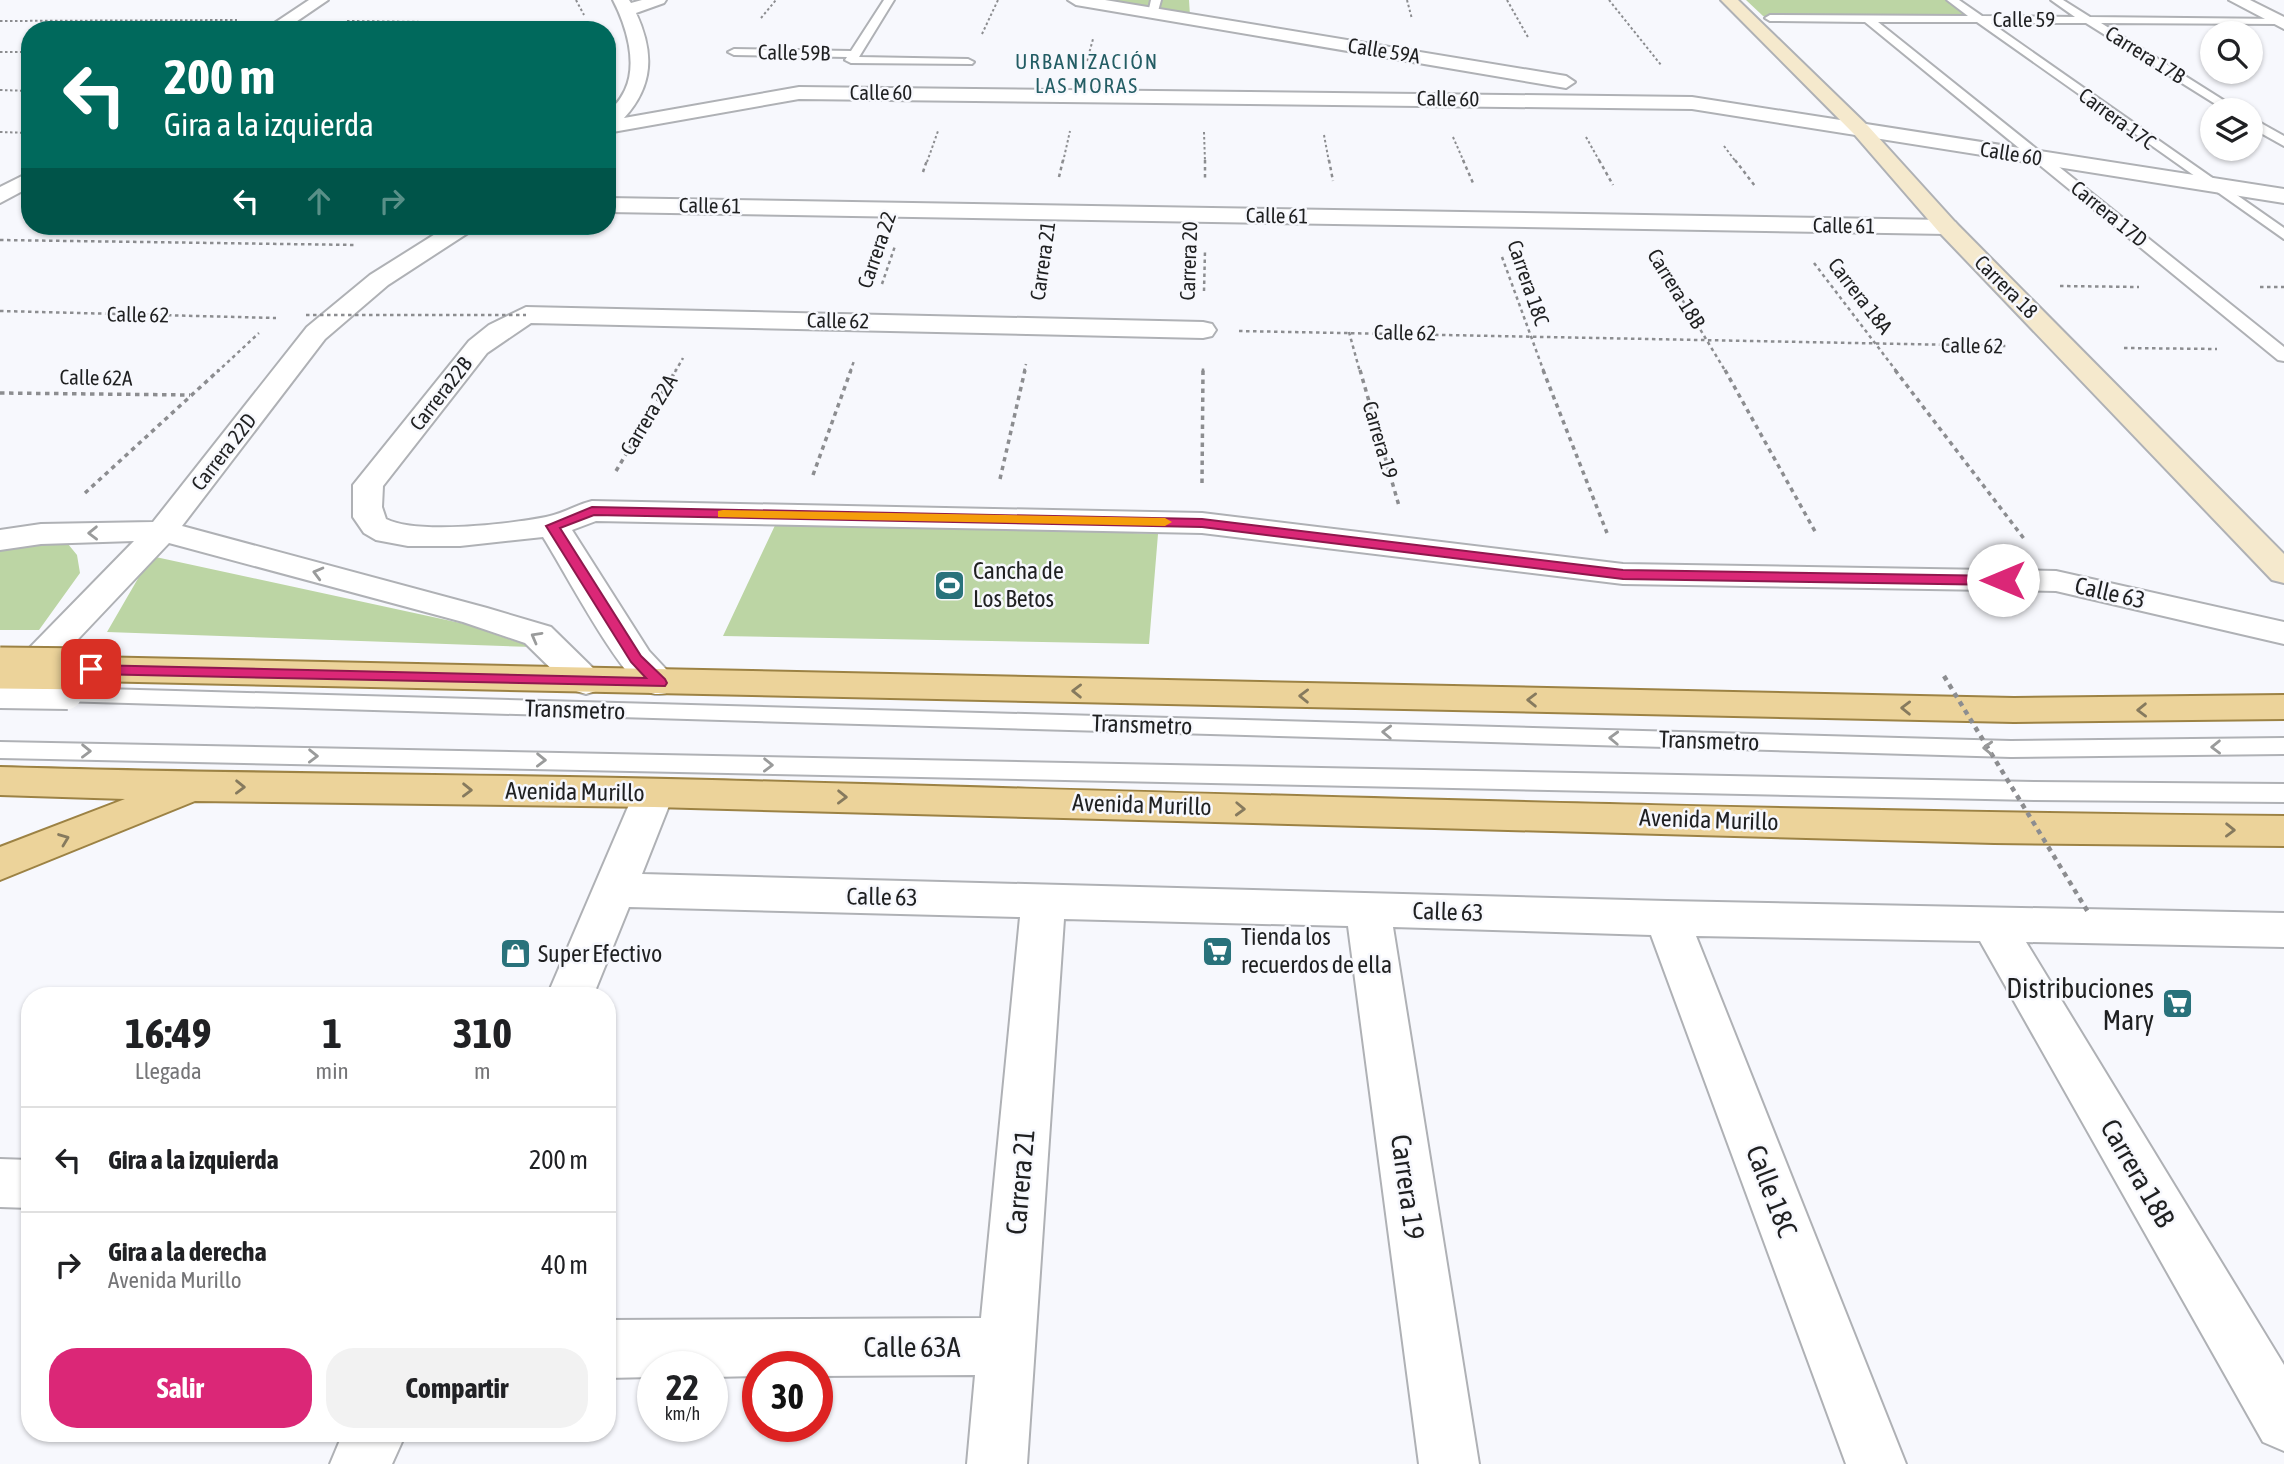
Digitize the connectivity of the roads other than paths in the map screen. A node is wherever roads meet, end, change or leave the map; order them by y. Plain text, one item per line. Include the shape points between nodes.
1 (320, 0) edge
2 (658, 0) edge
3 (889, 0) edge
4 (1076, 0) edge
5 (1729, 0) edge
6 (1952, 0) edge
7 (2056, 0) edge
8 (2237, 0) edge
9 (624, 5) edge
10 (1154, 6) edge
11 (1770, 18) dead end
12 (2277, 18) edge
13 (1868, 19) junction
14 (1979, 19) junction
15 (2088, 20) junction
16 (286, 21) edge
17 (734, 52) dead end
18 (853, 57) junction
19 (968, 62) road end
20 (2214, 98) edge
21 (1692, 103) junction
22 (616, 115) edge
23 (616, 124) edge
24 (2263, 129) edge
25 (1861, 130) junction
26 (2284, 142) edge
27 (2039, 158) junction
28 (21, 183) edge
29 (2208, 184) junction
30 (0, 196) edge
31 (2284, 196) edge
32 (616, 205) edge
33 (1947, 228) junction
34 (449, 235) edge
35 (2284, 235) edge
36 (526, 315) joint
37 (1203, 330) road end
38 (2280, 353) edge
39 (368, 485) joint
40 (553, 526) junction
41 (162, 531) junction
42 (0, 540) edge
43 (2284, 573) edge
44 (2284, 633) edge
45 (0, 668) edge
46 (586, 682) junction
47 (79, 683) junction
48 (660, 683) junction
49 (0, 697) edge
50 (2284, 707) edge
51 (2284, 746) edge
52 (6, 760) edge
53 (196, 787) junction
54 (654, 793) junction
55 (2284, 793) edge
56 (2284, 831) edge
57 (0, 864) edge
58 (613, 890) junction
59 (1043, 901) junction
60 (1367, 910) junction
61 (1667, 918) junction
62 (1993, 925) junction
63 (2284, 930) edge
64 (574, 987) edge
65 (0, 1183) edge
66 (21, 1184) edge
67 (1006, 1346) junction
68 (616, 1349) edge
69 (2284, 1422) edge
70 (371, 1442) edge
71 (360, 1464) edge
72 (998, 1464) edge
73 (1449, 1464) edge
74 (1876, 1464) edge

1 - 16 street
2 - 9 street
3 - 18 lane
4 - 10 street, Calle 59A
5 - 25 street, Carrera 18
6 - 14 lane, Carrera 17C
7 - 15 lane, Carrera 17B
8 - 12 street
9 - 22 street via 637,43 638,80
10 - 21 street, Calle 59A
11 - 13 lane, Calle 59
12 - 15 lane, Calle 59
13 - 14 lane, Calle 59
13 - 27 lane, Carrera 17D
14 - 15 lane, Calle 59
14 - 29 lane, Carrera 17C
15 - 20 lane, Carrera 17B
17 - 18 lane, Calle 59B
18 - 19 lane, Calle 59B
21 - 23 street, Calle 60 via 799,93
21 - 25 street, Calle 60
24 - 26 lane
25 - 27 street, Calle 60
25 - 33 street, Carrera 18
27 - 29 street, Calle 60
27 - 38 lane, Carrera 17D
28 - 30 street
29 - 31 street, Calle 60
29 - 35 lane, Carrera 17C
32 - 33 street, Calle 61
33 - 43 street, Carrera 18
34 - 41 street, Carrera 22D via 379,279 316,333
36 - 37 street, Calle 62
36 - 39 street, Carrera22B via 478,347
39 - 40 street, Calle 63 via 366,512 375,526 390,535 417,538
40 - 44 street, Calle 63 via 592,511 1202,523 1623,574 2056,581
40 - 48 street via 636,659
41 -> 42 street via 41,534
46 -> 41 street via 538,635
41 - 49 street, Carrera 22D
45 - 47 main road, bridge
46 - 47 main road
46 - 48 main road
47 - 49 lane, Transmetro, bridge
51 -> 47 lane, Transmetro via 2011,749
50 -> 48 main road via 2056,711
52 - 53 main road, Avenida Murillo
52 -> 55 lane, Transmetro
53 -> 54 main road, Avenida Murillo
57 -> 53 main road
54 -> 56 main road, Avenida Murillo via 1994,828
54 - 58 street
58 - 59 street, Calle 63
58 - 64 street
59 - 60 street, Calle 63
59 - 67 street, Carrera 21
60 - 61 street, Calle 63
60 - 73 street, Carrera 19
61 - 62 street, Calle 63
61 - 74 street, Calle 18C
62 - 63 street, Calle 63
62 - 69 street, Carrera 18B
65 - 66 street
67 - 68 street, Calle 63A
67 - 72 street, Carrera 21
70 - 71 street

